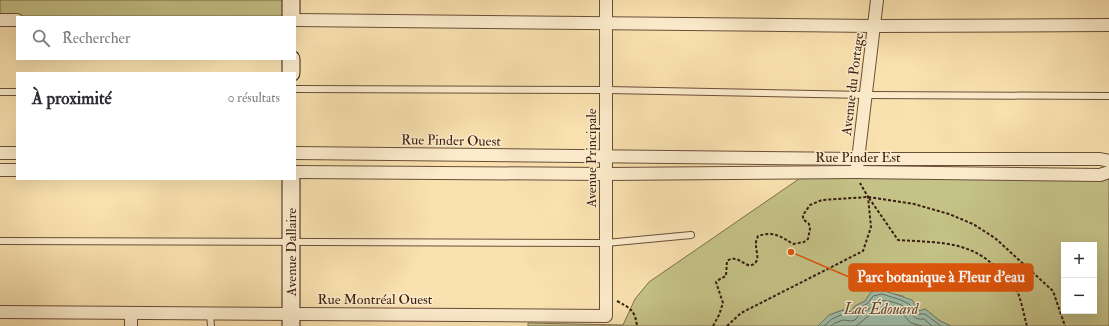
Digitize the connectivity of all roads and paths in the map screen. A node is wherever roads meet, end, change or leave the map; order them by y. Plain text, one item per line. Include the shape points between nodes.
1 (291, 0) edge
2 (606, 0) edge
3 (877, 0) edge
4 (291, 16) edge
5 (0, 20) edge
6 (16, 20) edge
7 (296, 20) edge
8 (606, 24) junction
9 (1109, 25) edge
10 (874, 26) junction
11 (291, 60) edge
12 (291, 72) edge
13 (296, 89) edge
14 (606, 90) junction
15 (0, 92) edge
16 (16, 92) edge
17 (866, 95) junction
18 (1109, 96) edge
19 (0, 153) edge
20 (16, 153) edge
21 (296, 153) edge
22 (606, 157) junction
23 (858, 159) junction
24 (1109, 161) edge
25 (0, 170) edge
26 (16, 170) edge
27 (296, 172) edge
28 (856, 172) junction
29 (1109, 172) edge
30 (606, 174) junction
31 (291, 180) edge
32 (868, 197) junction
33 (691, 235) dead end
34 (0, 241) edge
35 (292, 241) junction
36 (606, 243) junction
37 (606, 295) junction
38 (0, 312) edge
39 (131, 312) junction
40 (210, 313) junction
41 (606, 316) joint
42 (291, 320) edge
43 (131, 326) edge
44 (211, 326) edge
45 (637, 326) edge
46 (712, 326) edge
47 (727, 326) edge
48 (1027, 326) edge
49 (1065, 326) edge

1 - 4 street
2 - 8 street, Avenue Principale
3 - 10 street, Avenue du Portage
5 - 6 street
7 - 8 street
8 - 10 street
8 - 14 street, Avenue Principale
9 - 10 street
10 - 17 street, Avenue du Portage
11 - 12 street
13 - 14 lane
14 - 17 lane
14 - 22 street, Avenue Principale
15 - 16 lane
17 - 18 lane
17 - 23 street, Avenue du Portage
19 - 20 street
21 - 22 street, Rue Pinder Ouest
22 - 23 street, Rue Pinder Est
22 - 30 street, Avenue Principale
23 - 24 street, Rue Pinder Est
23 - 28 street, Avenue du Portage
25 - 26 street
27 - 30 street
28 - 29 street, Rue Pinder Est
28 - 30 street, Rue Pinder Est
28 - 32 path
30 - 36 street, Avenue Principale
31 - 35 street, Avenue Dallaire
32 - 46 path via 822,200 810,205 803,215 810,229 808,239 804,242 793,244 778,234 763,234 758,236 756,241 757,259 754,263 745,264 734,258 727,261 726,276 716,282 723,303 719,316
32 - 47 path via 871,228 863,251 741,313
32 - 48 path via 898,240 965,247 993,264 1018,293
32 - 49 path via 914,204 949,214 973,224 995,238 1053,291
33 - 36 lane
34 - 35 lane
35 - 36 lane
35 - 42 street, Avenue Dallaire
36 - 37 street, Avenue Principale
37 - 41 street, Avenue Principale
37 - 45 path via 631,308 636,316
38 - 39 street, Rue Montréal Ouest
39 - 40 street, Rue Montréal Ouest
39 - 43 street
40 - 42 street, Rue Montréal Ouest
40 - 44 lane
41 - 42 street, Rue Montréal Ouest

